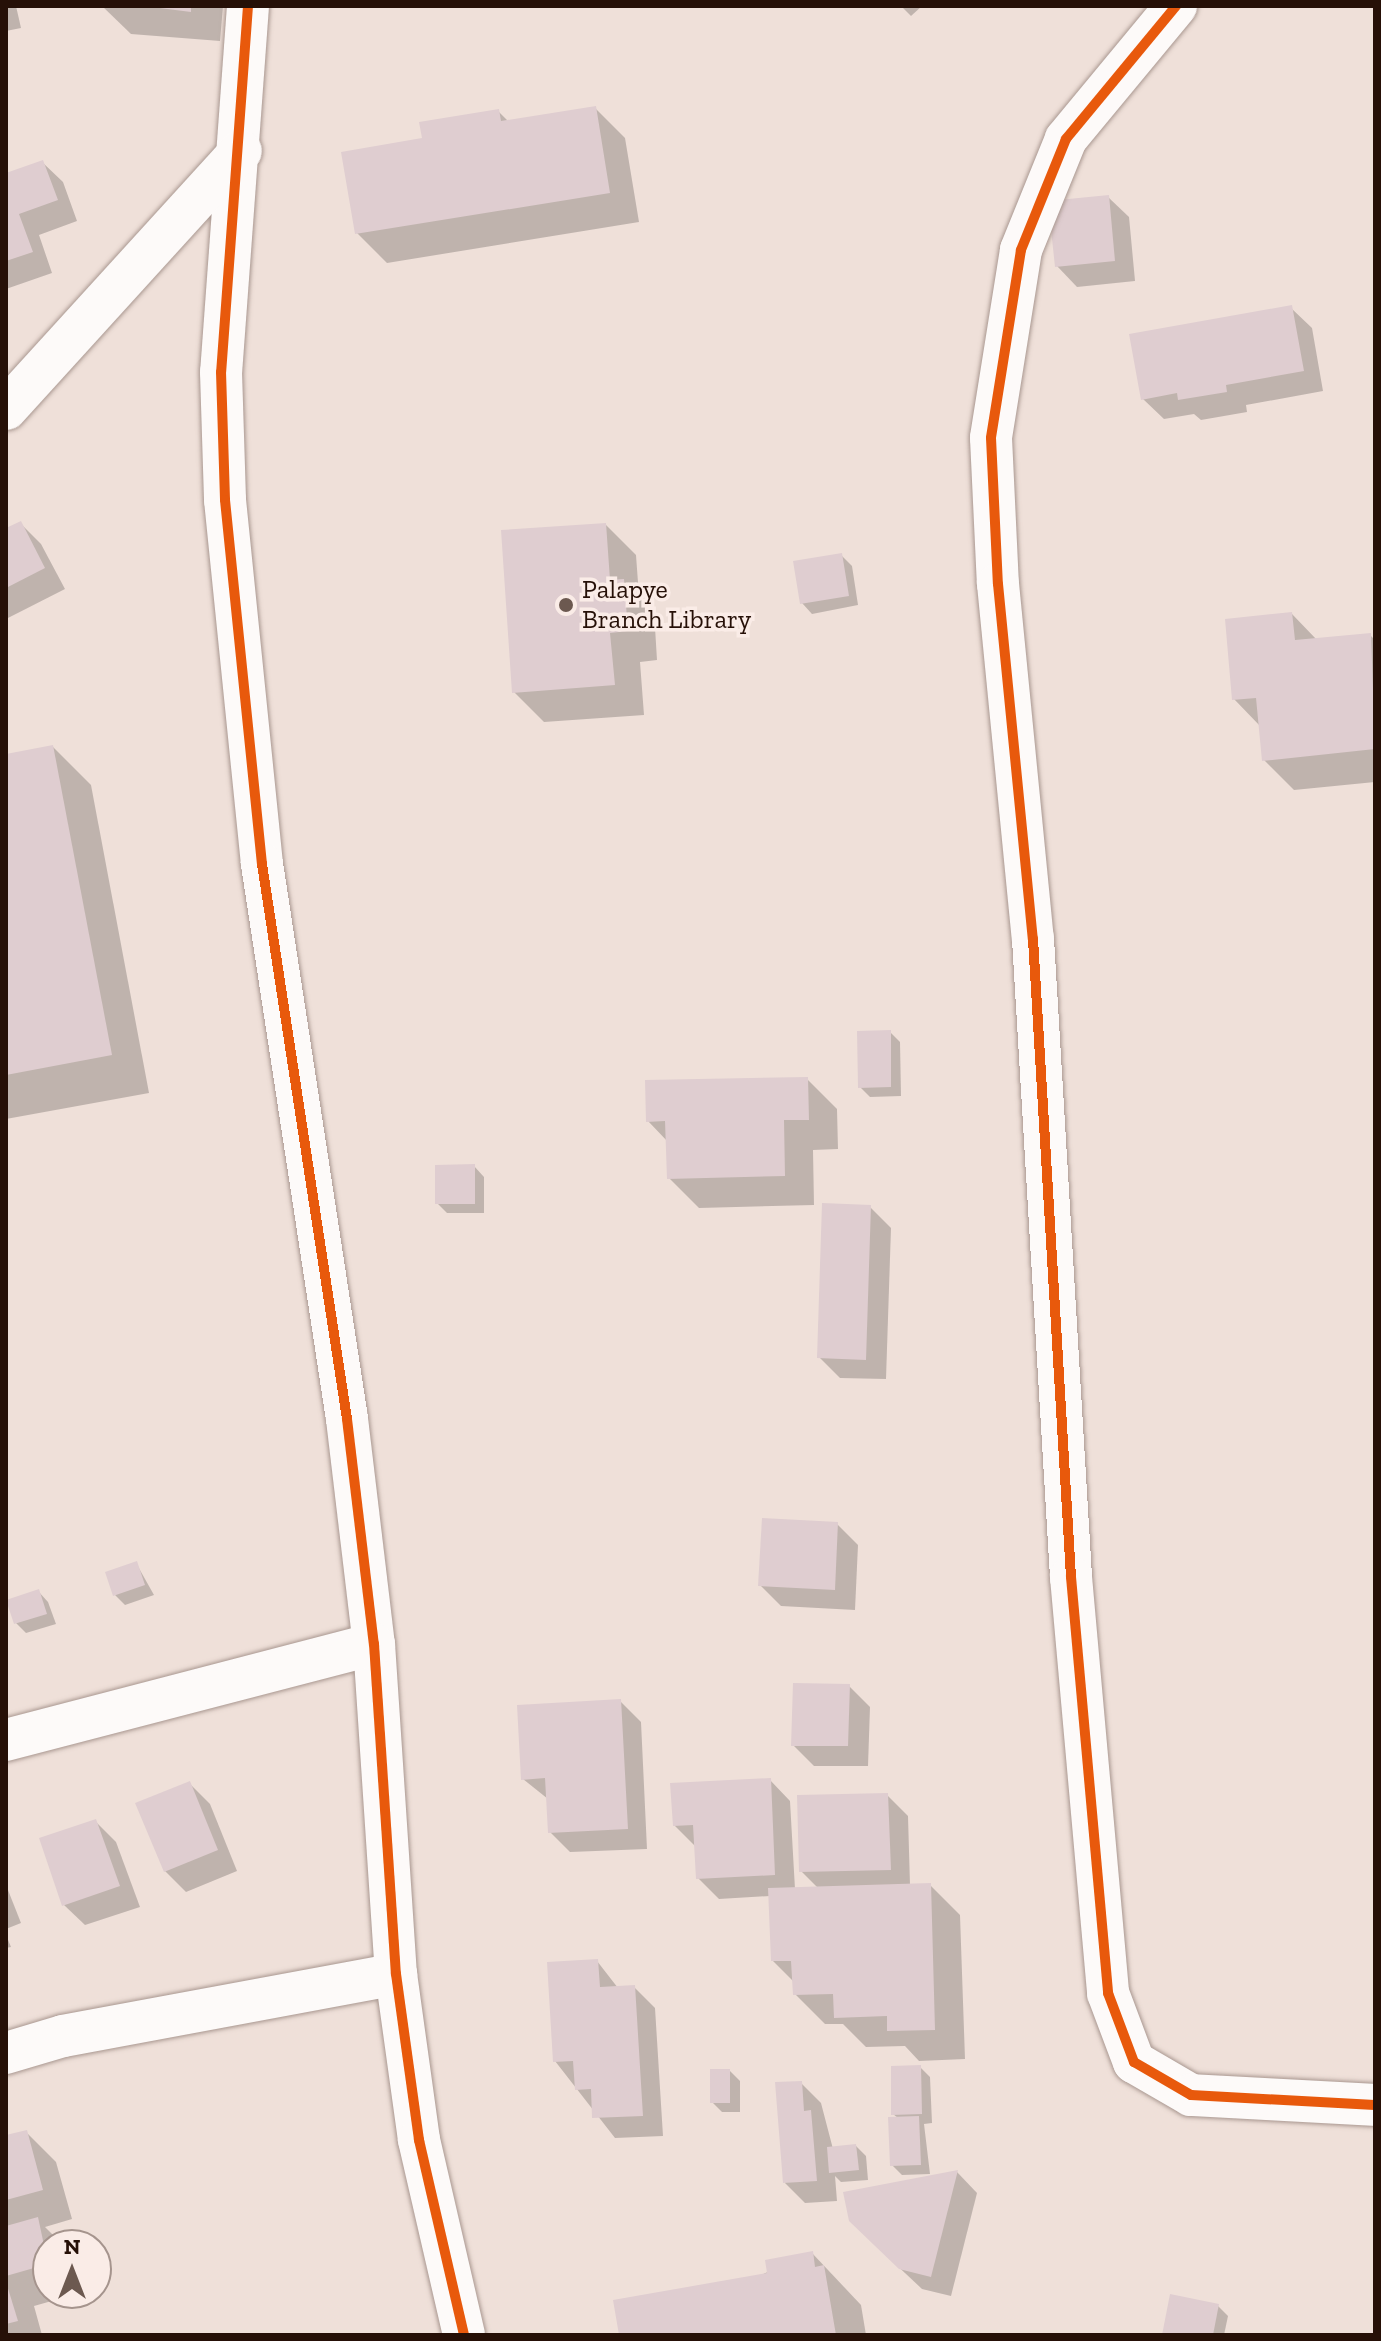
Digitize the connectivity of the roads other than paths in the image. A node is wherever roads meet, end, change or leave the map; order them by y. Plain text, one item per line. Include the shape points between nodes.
1 (248, 6) edge
2 (1176, 6) edge
3 (241, 151) junction
4 (6, 409) edge
5 (374, 1644) junction
6 (6, 1740) edge
7 (396, 1974) junction
8 (6, 2053) edge
9 (1375, 2105) edge
10 (464, 2335) edge

1 - 3 street
2 - 9 street via 1066,139 1021,250 991,438 998,584 1033,939 1071,1577 1108,1993 1134,2062 1191,2095
3 - 4 street
3 - 5 street via 221,372 225,500 262,864 345,1403
5 - 6 street
5 - 7 street
7 - 8 street via 63,2036
7 - 10 street via 419,2140

